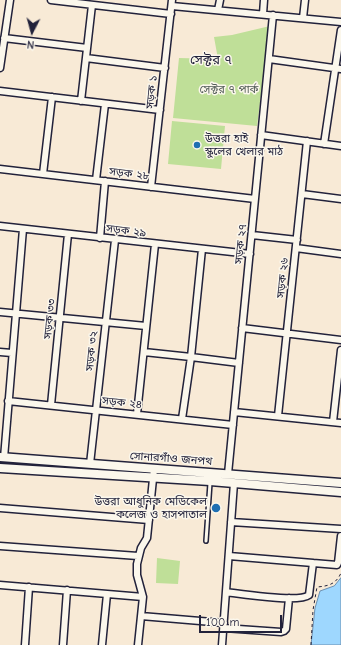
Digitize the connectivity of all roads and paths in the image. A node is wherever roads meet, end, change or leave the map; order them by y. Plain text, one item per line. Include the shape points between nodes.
1 (10, 0) edge
2 (51, 0) edge
3 (220, 0) edge
4 (264, 0) edge
5 (305, 0) edge
6 (63, 1) edge
7 (172, 3) edge
8 (92, 5) junction
9 (218, 10) junction
10 (171, 14) junction
11 (263, 14) junction
12 (273, 15) junction
13 (303, 18) junction
14 (341, 22) edge
15 (341, 30) edge
16 (4, 38) junction
17 (87, 48) junction
18 (86, 58) junction
19 (269, 58) junction
20 (0, 68) edge
21 (165, 68) junction
22 (338, 68) edge
23 (0, 91) edge
24 (52, 97) junction
25 (81, 101) junction
26 (105, 104) junction
27 (160, 110) junction
28 (261, 135) junction
29 (307, 141) junction
30 (324, 144) junction
31 (341, 146) edge
32 (0, 169) edge
33 (43, 174) junction
34 (96, 180) junction
35 (105, 181) junction
36 (151, 187) junction
37 (302, 194) junction
38 (255, 199) junction
39 (341, 199) edge
40 (0, 226) edge
41 (23, 229) junction
42 (68, 234) junction
43 (252, 235) junction
44 (100, 238) junction
45 (115, 240) junction
46 (297, 240) junction
47 (155, 244) junction
48 (296, 248) junction
49 (202, 249) junction
50 (250, 254) junction
51 (341, 254) edge
52 (0, 312) edge
53 (16, 313) junction
54 (60, 318) junction
55 (106, 322) junction
56 (146, 326) junction
57 (242, 328) junction
58 (287, 333) junction
59 (341, 340) edge
60 (341, 350) edge
61 (0, 352) edge
62 (144, 352) junction
63 (12, 353) junction
64 (191, 357) junction
65 (239, 363) junction
66 (8, 401) junction
67 (51, 405) junction
68 (96, 410) junction
69 (234, 412) junction
70 (137, 414) junction
71 (278, 416) junction
72 (182, 419) junction
73 (0, 421) edge
74 (7, 422) junction
75 (332, 422) junction
76 (341, 423) edge
77 (233, 425) junction
78 (2, 458) edge
79 (90, 464) junction
80 (0, 468) edge
81 (154, 469) junction
82 (228, 474) junction
83 (153, 478) junction
84 (210, 481) junction
85 (234, 483) junction
86 (341, 483) edge
87 (341, 492) edge
88 (0, 508) edge
89 (149, 520) junction
90 (231, 522) junction
91 (341, 529) edge
92 (341, 536) edge
93 (206, 540) dead end
94 (0, 546) edge
95 (138, 556) junction
96 (229, 556) junction
97 (313, 563) junction
98 (341, 573) edge
99 (0, 585) edge
100 (29, 587) junction
101 (67, 590) junction
102 (226, 592) junction
103 (107, 594) junction
104 (143, 597) junction
105 (289, 598) junction
106 (141, 616) junction
107 (224, 626) junction
108 (25, 645) edge
109 (63, 645) edge
110 (102, 645) edge
111 (138, 645) edge
112 (222, 645) edge
113 (311, 645) edge

1 - 16 street
2 - 6 street
3 - 9 street
4 - 11 street
5 - 13 street
6 - 8 street
7 - 9 street
7 - 10 street, সড়ক ১
8 - 10 street
8 - 17 street
9 - 11 street
10 - 21 street, সড়ক ১
11 - 12 street
12 - 13 street
12 - 19 street, সড়ক ২৭
13 - 14 street
15 - 22 street
16 - 17 street
16 - 20 street
17 - 18 street
18 - 21 street
18 - 25 street
19 - 22 street
19 - 28 street, সড়ক ২৭
21 - 27 street, সড়ক ১
22 - 30 street
23 - 24 street
24 - 25 street
24 - 33 street
25 - 26 street
26 - 27 street
26 - 34 street
27 - 36 street, সড়ক ১
28 - 29 street
28 - 38 street, সড়ক ২৭
29 - 30 street
29 - 37 street, সড়ক ২৬
30 - 31 street
32 - 33 street, সড়ক ২৮
33 - 34 street, সড়ক ২৮
34 - 35 street, সড়ক ২৮
35 - 36 street, সড়ক ২৮
35 - 44 street
36 - 38 street, সড়ক ২৮
37 - 39 street
37 - 46 street, সড়ক ২৬
38 - 43 street, সড়ক ২৭
40 - 41 street, সড়ক ২৯
41 - 42 street, সড়ক ২৯
41 - 53 street
42 - 44 street, সড়ক ২৯
42 - 54 street, সড়ক ৩৩
43 - 46 street
43 - 50 street, সড়ক ২৭
44 - 45 street, সড়ক ২৯
45 - 47 street, সড়ক ২৯
45 - 55 street, সড়ক ৩২
46 - 48 street, সড়ক ২৬
47 - 49 street, সড়ক ২৯
47 - 56 street
48 - 51 street
48 - 58 street, সড়ক ২৬
49 - 50 street, সড়ক ২৯
49 - 64 street
50 - 57 street, সড়ক ২৭
52 - 53 street
53 - 54 street
53 - 63 street
54 - 55 street
54 - 67 street, সড়ক ৩৩
55 - 56 street
55 - 68 street, সড়ক ৩২
56 - 62 street
57 - 58 street
57 - 65 street, সড়ক ২৭
58 - 59 street
58 - 71 street, সড়ক ২৬
60 - 75 street
61 - 63 street
62 - 64 street
62 - 70 street
63 - 66 street
64 - 65 street
64 - 72 street
65 - 69 street, সড়ক ২৭
66 - 67 street, সড়ক ২৪
66 - 74 street
67 - 68 street, সড়ক ২৪
68 - 70 street, সড়ক ২৪
68 - 79 street, সড়ক ৩২
69 - 71 street
69 - 77 street, সড়ক ২৭
70 - 72 street, সড়ক ২৪
71 - 75 street
72 - 77 street, সড়ক ২৪
73 - 74 street
74 - 78 street
75 - 76 street
77 - 82 street, সড়ক ২৭
78 - 79 main road, সোনারগাঁও জনপথ
79 - 81 main road, সোনারগাঁও জনপথ
80 - 83 main road, সোনারগাঁও জনপথ
81 - 82 main road, সোনারগাঁও জনপথ
81 - 83 street
82 - 86 main road, সোনারগাঁও জনপথ
83 - 84 main road, সোনারগাঁও জনপথ
83 - 89 street
84 - 85 main road, সোনারগাঁও জনপথ
84 - 93 lane
85 - 87 main road, সোনারগাঁও জনপথ
85 - 90 street
88 - 89 street
89 - 95 street via 147,538
90 - 91 street
90 - 96 street
92 - 97 street via 338,565
94 - 95 street
95 - 104 street via 137,575
96 - 97 street
96 - 102 street
97 - 105 street via 309,595
98 - 113 path via 330,586 318,587 313,610
99 - 100 street
100 - 101 street
100 - 108 street
101 - 103 street
101 - 109 street
102 - 105 street
102 - 107 street
103 - 104 street
103 - 110 street
104 - 106 street
105 - 107 street via 284,631
106 - 107 street
106 - 111 street
107 - 112 street

